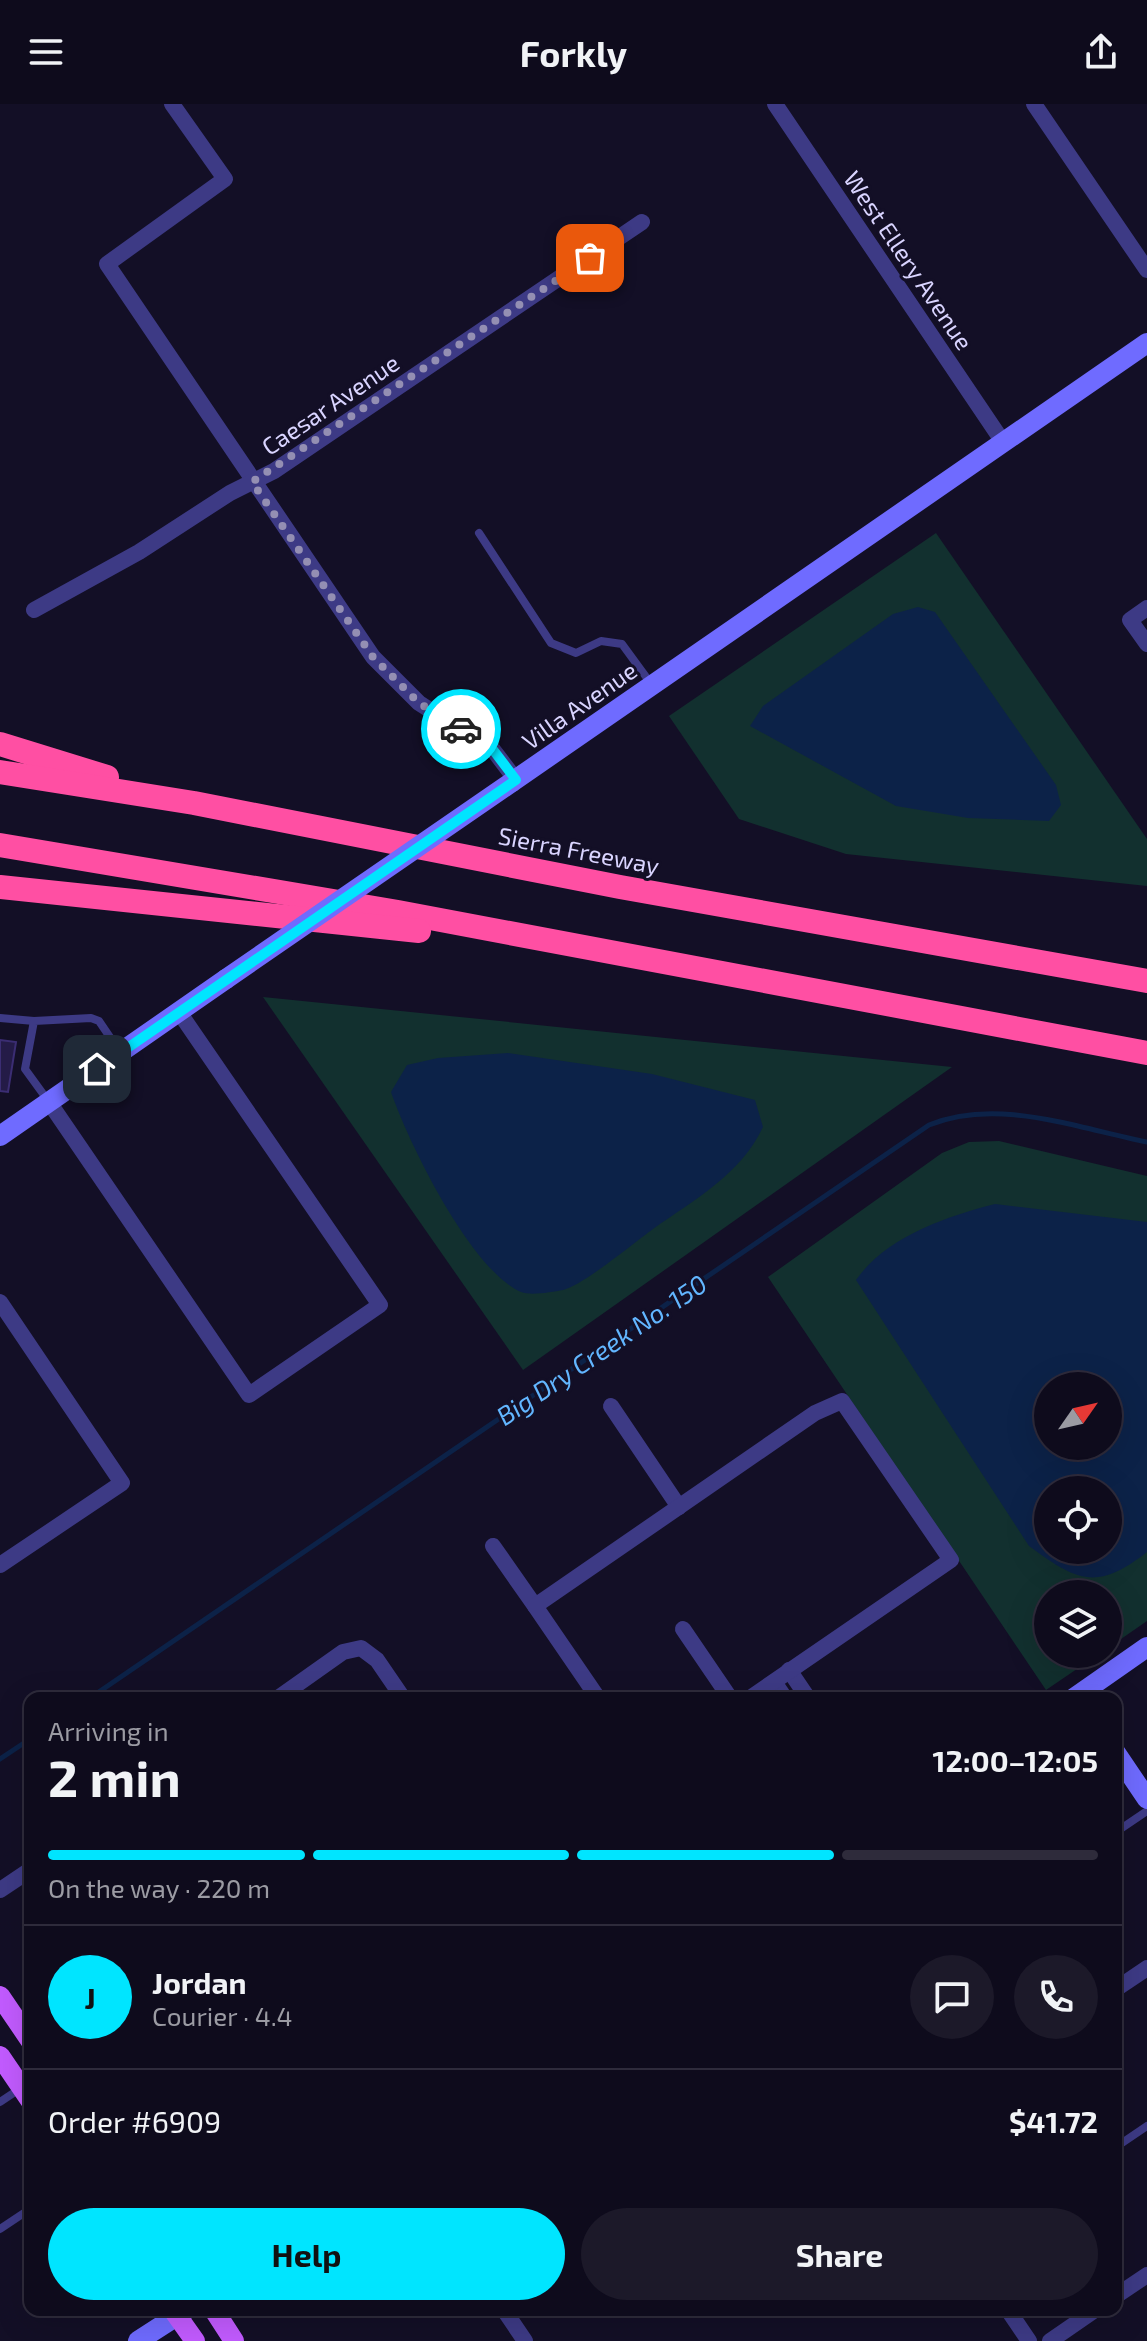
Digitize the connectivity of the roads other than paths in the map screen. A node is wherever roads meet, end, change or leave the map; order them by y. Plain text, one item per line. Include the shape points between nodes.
1 (172, 104) edge
2 (775, 104) edge
3 (1034, 104) edge
4 (642, 222) dead end
5 (1147, 270) edge
6 (1147, 343) edge
7 (1003, 442) junction
8 (252, 482) junction
9 (479, 533) dead end
10 (1147, 608) edge
11 (34, 610) dead end
12 (1147, 644) edge
13 (652, 686) junction
14 (0, 744) edge
15 (0, 772) edge
16 (514, 781) junction
17 (194, 803) junction
18 (0, 845) edge
19 (0, 887) edge
20 (588, 948) junction
21 (1147, 981) edge
22 (179, 1012) junction
23 (0, 1018) edge
24 (34, 1021) junction
25 (121, 1052) junction
26 (1147, 1053) edge
27 (49, 1102) junction
28 (0, 1136) edge
29 (0, 1302) edge
30 (611, 1406) dead end
31 (679, 1507) junction
32 (493, 1546) dead end
33 (0, 1565) edge
34 (535, 1606) junction
35 (683, 1629) dead end
36 (1147, 1647) edge
37 (789, 1670) junction
38 (774, 1682) junction
39 (290, 1692) edge
40 (399, 1692) edge
41 (594, 1692) edge
42 (726, 1692) edge
43 (759, 1692) edge
44 (781, 1692) edge
45 (804, 1692) edge
46 (1083, 1692) edge
47 (1122, 1762) edge
48 (1147, 1799) edge
49 (1147, 1811) edge
50 (1122, 1828) edge
51 (24, 1874) edge
52 (0, 1890) edge
53 (1147, 1968) edge
54 (1122, 1985) edge
55 (0, 1996) edge
56 (24, 2031) edge
57 (0, 2056) edge
58 (24, 2088) edge
59 (24, 2093) edge
60 (0, 2102) edge
61 (1147, 2126) edge
62 (1122, 2143) edge
63 (24, 2213) edge
64 (0, 2229) edge
65 (1147, 2275) edge
66 (1122, 2292) edge
67 (173, 2316) edge
68 (181, 2316) edge
69 (218, 2316) edge
70 (508, 2316) edge
71 (1012, 2316) edge
72 (1086, 2316) edge
73 (138, 2341) edge
74 (195, 2341) edge
75 (234, 2341) edge
76 (525, 2341) edge
77 (1029, 2341) edge
78 (1050, 2341) edge

1 - 8 street via 225,179 107,264
2 - 7 street, West Ellery Avenue
3 - 5 street
4 - 8 street, Caesar Avenue
6 - 7 main road, Villa Avenue
7 - 13 main road, Villa Avenue
8 - 11 street, Caesar Avenue
8 - 16 street via 398,686 494,751
9 - 13 lane via 551,643 576,653 601,641 622,644
10 - 12 street via 1130,620
13 - 16 main road, Villa Avenue
14 - 17 highway
15 - 17 highway, Sierra Freeway
16 - 22 main road, Villa Avenue, bridge
17 - 21 highway, Sierra Freeway via 620,887
18 - 20 highway
19 - 20 highway
20 - 26 highway
22 - 25 main road, Villa Avenue
22 - 27 street via 380,1305 249,1395
23 - 24 lane
24 - 25 lane via 91,1018 99,1021
24 - 27 lane via 25,1069
25 - 27 main road, Villa Avenue
27 - 28 main road, Villa Avenue
29 - 33 street via 122,1483
30 - 31 street
31 - 34 street
31 - 37 street via 815,1413 842,1401 951,1560
32 - 34 street
34 - 41 street
35 - 42 street
36 - 46 main road
37 - 38 street
37 - 45 street
38 - 43 street
38 - 44 street
39 - 40 street via 343,1652 361,1648 377,1660
47 - 48 main road
49 - 50 lane
51 - 52 street
53 - 54 street
55 - 56 main road
57 - 58 main road
59 - 60 lane
61 - 62 lane
63 - 64 lane
65 - 66 street
67 - 73 main road
68 - 74 main road
69 - 75 main road
70 - 76 street
71 - 77 street
72 - 78 street

